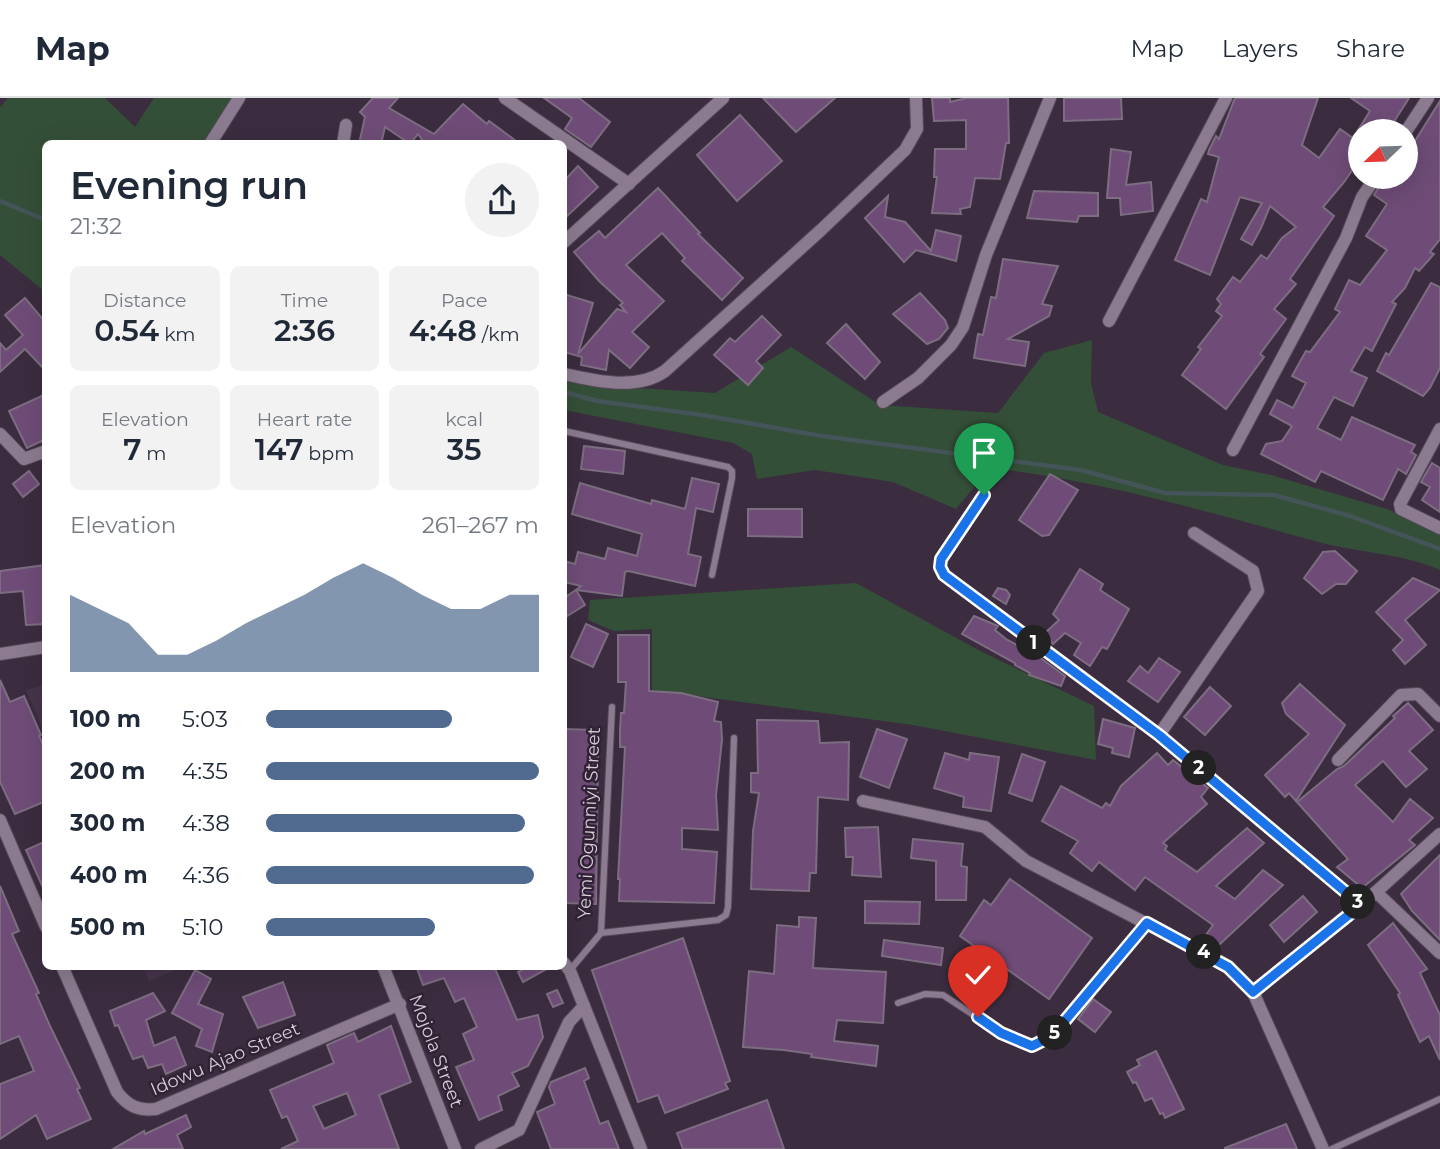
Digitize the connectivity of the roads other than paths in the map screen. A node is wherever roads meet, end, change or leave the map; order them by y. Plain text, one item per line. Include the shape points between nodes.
1 (239, 98) edge
2 (505, 98) edge
3 (723, 98) edge
4 (916, 98) edge
5 (1050, 98) edge
6 (1226, 98) edge
7 (1428, 98) edge
8 (1414, 119) edge
9 (346, 125) dead end
10 (213, 140) edge
11 (344, 140) edge
12 (566, 140) edge
13 (567, 141) edge
14 (629, 184) junction
15 (1368, 189) edge
16 (567, 239) edge
17 (1109, 321) dead end
18 (567, 375) edge
19 (884, 402) dead end
20 (1440, 429) edge
21 (567, 431) edge
22 (0, 434) edge
23 (1233, 450) dead end
24 (42, 452) edge
25 (984, 495) dead end
26 (1440, 528) edge
27 (1194, 533) dead end
28 (712, 575) dead end
29 (42, 648) edge
30 (0, 654) edge
31 (612, 707) dead end
32 (1440, 716) edge
33 (1159, 735) junction
34 (734, 738) dead end
35 (1338, 760) dead end
36 (863, 801) dead end
37 (0, 820) edge
38 (1440, 834) edge
39 (1376, 892) junction
40 (1361, 905) junction
41 (42, 918) edge
42 (1147, 923) junction
43 (601, 933) junction
44 (1440, 953) edge
45 (567, 967) edge
46 (64, 970) edge
47 (385, 970) edge
48 (1253, 992) junction
49 (898, 1003) dead end
50 (400, 1004) junction
51 (584, 1006) junction
52 (1440, 1098) edge
53 (455, 1149) edge
54 (481, 1149) edge
55 (641, 1149) edge
56 (1323, 1149) edge
57 (1332, 1149) edge

1 - 10 street
2 - 12 street
3 - 14 street
4 - 18 street via 917,130 905,150 665,371 645,380 612,383
5 - 19 street via 986,255 963,327 918,378
6 - 17 street
7 - 8 street
9 - 11 street
13 - 14 street
14 - 16 street
15 - 23 street
20 - 26 street via 1400,504 1406,513
21 - 28 lane via 728,467 732,478
22 - 24 street via 24,459
25 - 33 street via 941,559 944,575
27 - 33 street via 1253,571 1258,591
29 - 30 street
31 - 43 lane, Yemi Ogunniyi Street
32 - 35 street via 1418,694 1401,695
33 - 40 street
34 - 43 lane via 726,915 718,920
36 - 42 street via 985,828 1026,861
37 - 41 street
38 - 39 street
39 - 40 street
39 - 44 street
40 - 48 street
42 - 48 street via 1228,967
42 - 49 lane via 1052,1036 1032,1046 1001,1033 943,995 925,994
43 - 45 lane, Yemi Ogunniyi Street via 586,954
45 - 51 street
46 - 50 street, Idowu Ajao Street via 117,1092 124,1102 145,1110 156,1110
47 - 50 street, Mojola Street
48 - 56 street
50 - 53 street, Mojola Street
51 - 54 street via 569,1022 519,1130
51 - 55 street
52 - 57 lane

